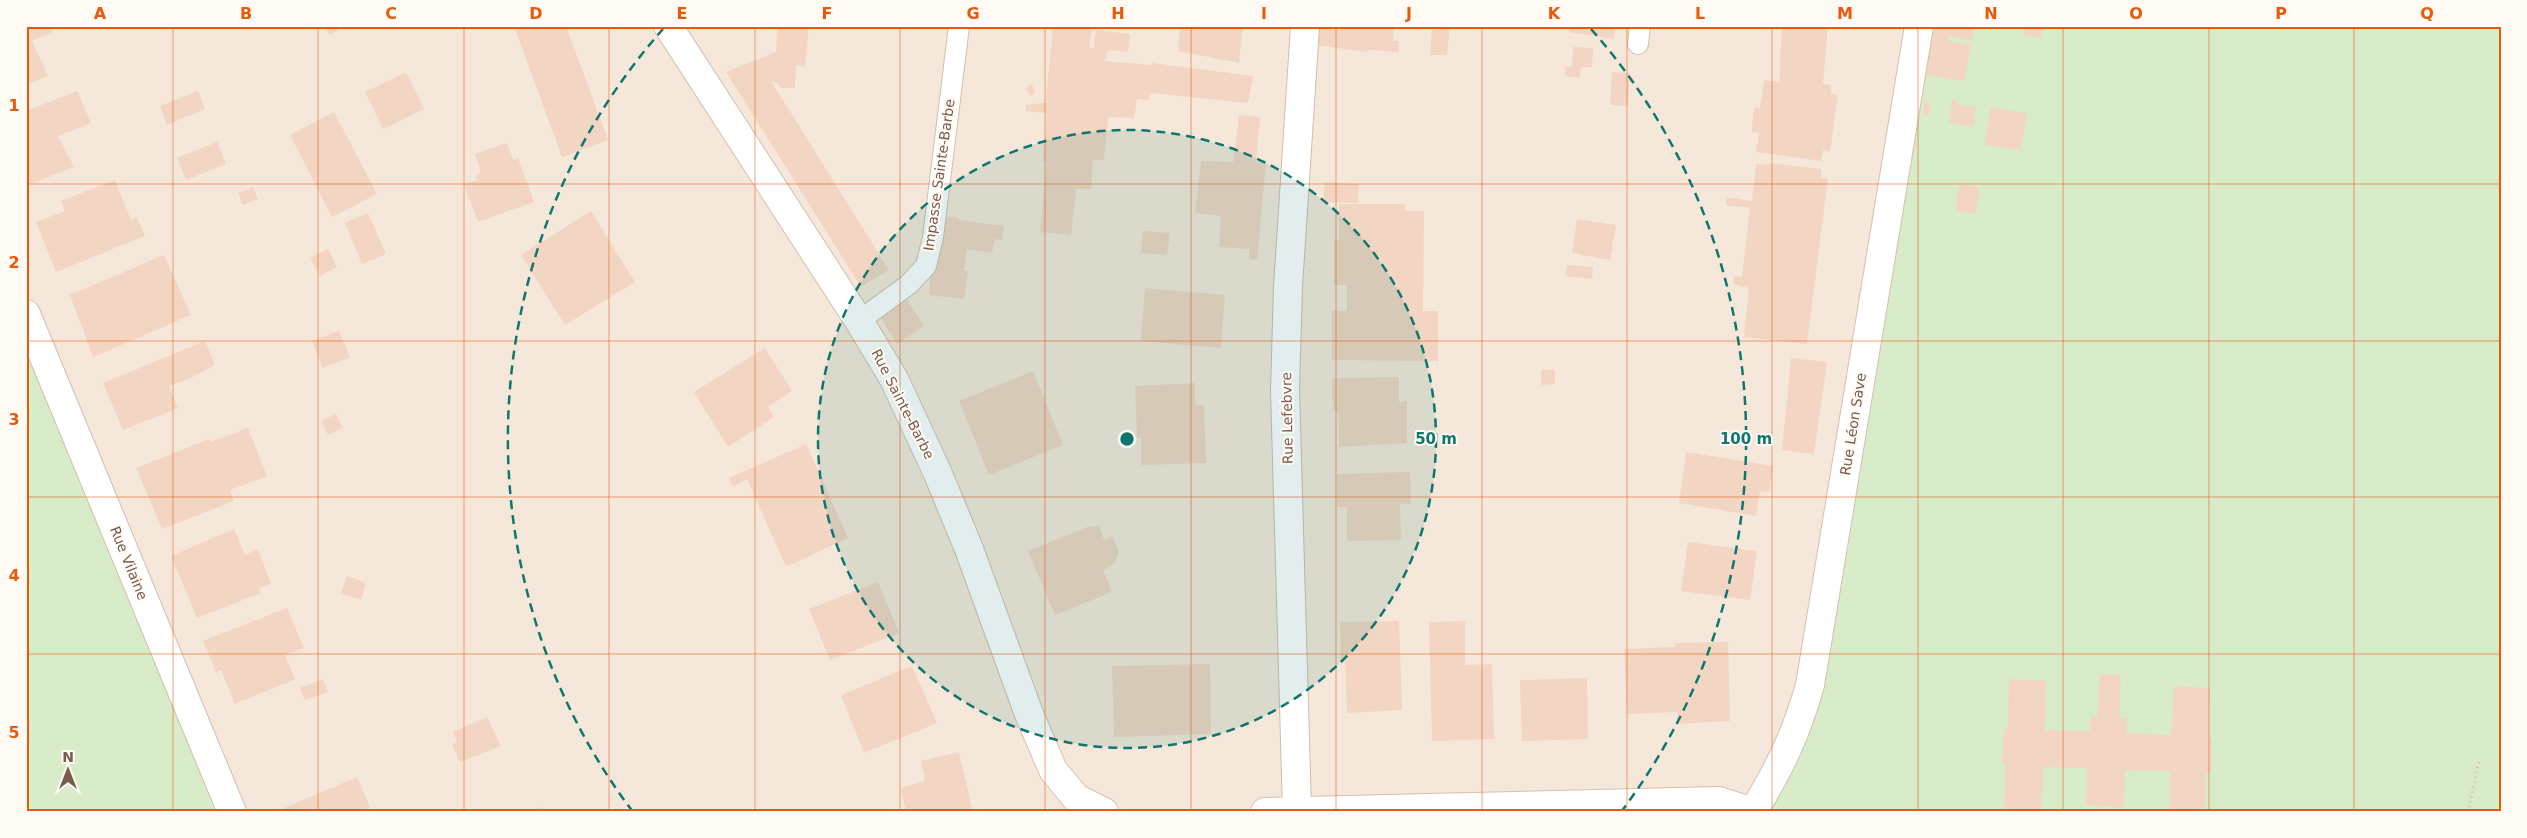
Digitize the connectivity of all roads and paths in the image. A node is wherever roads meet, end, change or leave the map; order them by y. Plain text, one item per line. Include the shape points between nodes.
1 (668, 26) edge
2 (958, 26) edge
3 (1305, 26) edge
4 (1919, 26) edge
5 (26, 314) edge
6 (859, 321) junction
7 (2480, 761) dead end
8 (1076, 805) edge
9 (1297, 810) junction
10 (232, 812) edge
11 (1104, 812) edge
12 (1265, 812) edge
13 (1753, 812) edge
14 (2468, 812) edge

1 - 6 street, Rue Sainte-Barbe
2 - 6 lane, Impasse Sainte-Barbe via 933,238 926,266 908,285
3 - 9 street, Rue Lefebvre via 1288,287 1285,390
4 - 13 street, Rue Léon Save via 1810,685 1798,726 1778,771
5 - 10 street, Rue Vilaine
6 - 8 street, Rue Sainte-Barbe via 894,379 938,474 1053,770
7 - 14 path
8 - 11 street
9 - 12 street
9 - 13 street via 1719,801

